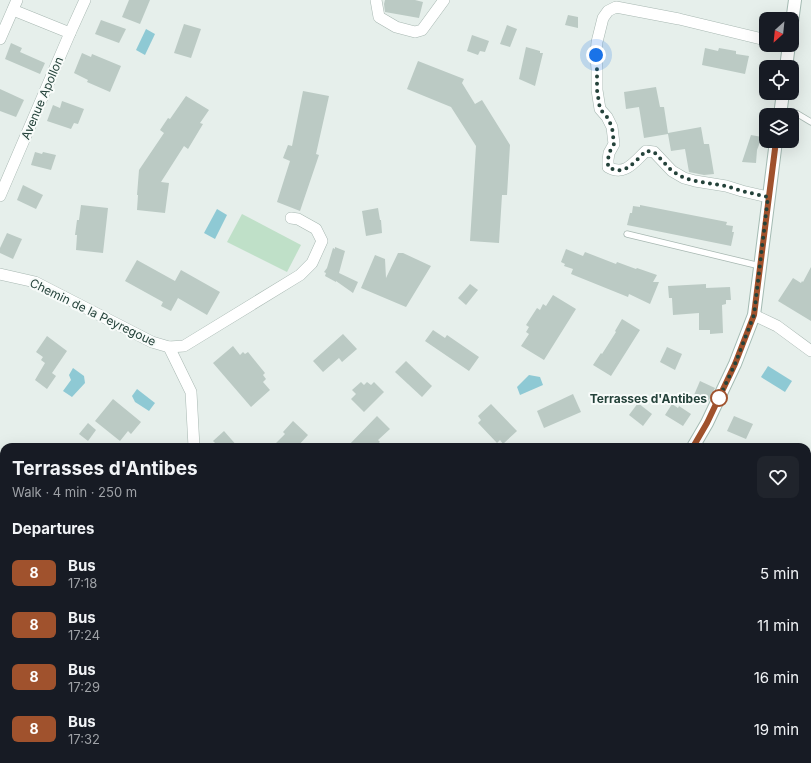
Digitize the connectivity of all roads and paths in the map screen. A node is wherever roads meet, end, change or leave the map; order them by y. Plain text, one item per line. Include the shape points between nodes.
1 (85, 0) edge
2 (376, 0) edge
3 (444, 0) edge
4 (795, 0) edge
5 (15, 5) edge
6 (793, 12) edge
7 (70, 32) junction
8 (759, 38) edge
9 (0, 39) edge
10 (799, 115) edge
11 (811, 122) edge
12 (775, 148) edge
13 (0, 196) edge
14 (768, 197) junction
15 (291, 218) dead end
16 (627, 234) dead end
17 (760, 266) junction
18 (0, 274) edge
19 (754, 315) junction
20 (169, 347) junction
21 (811, 351) edge
22 (194, 443) edge
23 (695, 443) edge

1 - 7 street, Avenue Apollon
2 - 3 street via 379,17 396,27 416,32 422,30
4 - 6 street
5 - 7 street
5 - 9 street
7 - 13 street, Avenue Apollon
8 - 14 street via 616,7 608,11 603,18 597,42 597,90 600,109 612,127 614,144 609,153 608,167 620,171 628,168 646,151 654,152 672,171 684,178
10 - 11 lane
12 - 14 street
14 - 17 street
15 - 20 street, Chemin de la Peyregoue via 316,229 322,241 312,263 300,275 184,346
16 - 17 lane
17 - 19 street
18 - 20 street, Chemin de la Peyregoue via 36,282 152,342
19 - 21 street via 778,326
19 - 23 street via 735,364
20 - 22 street via 190,392

